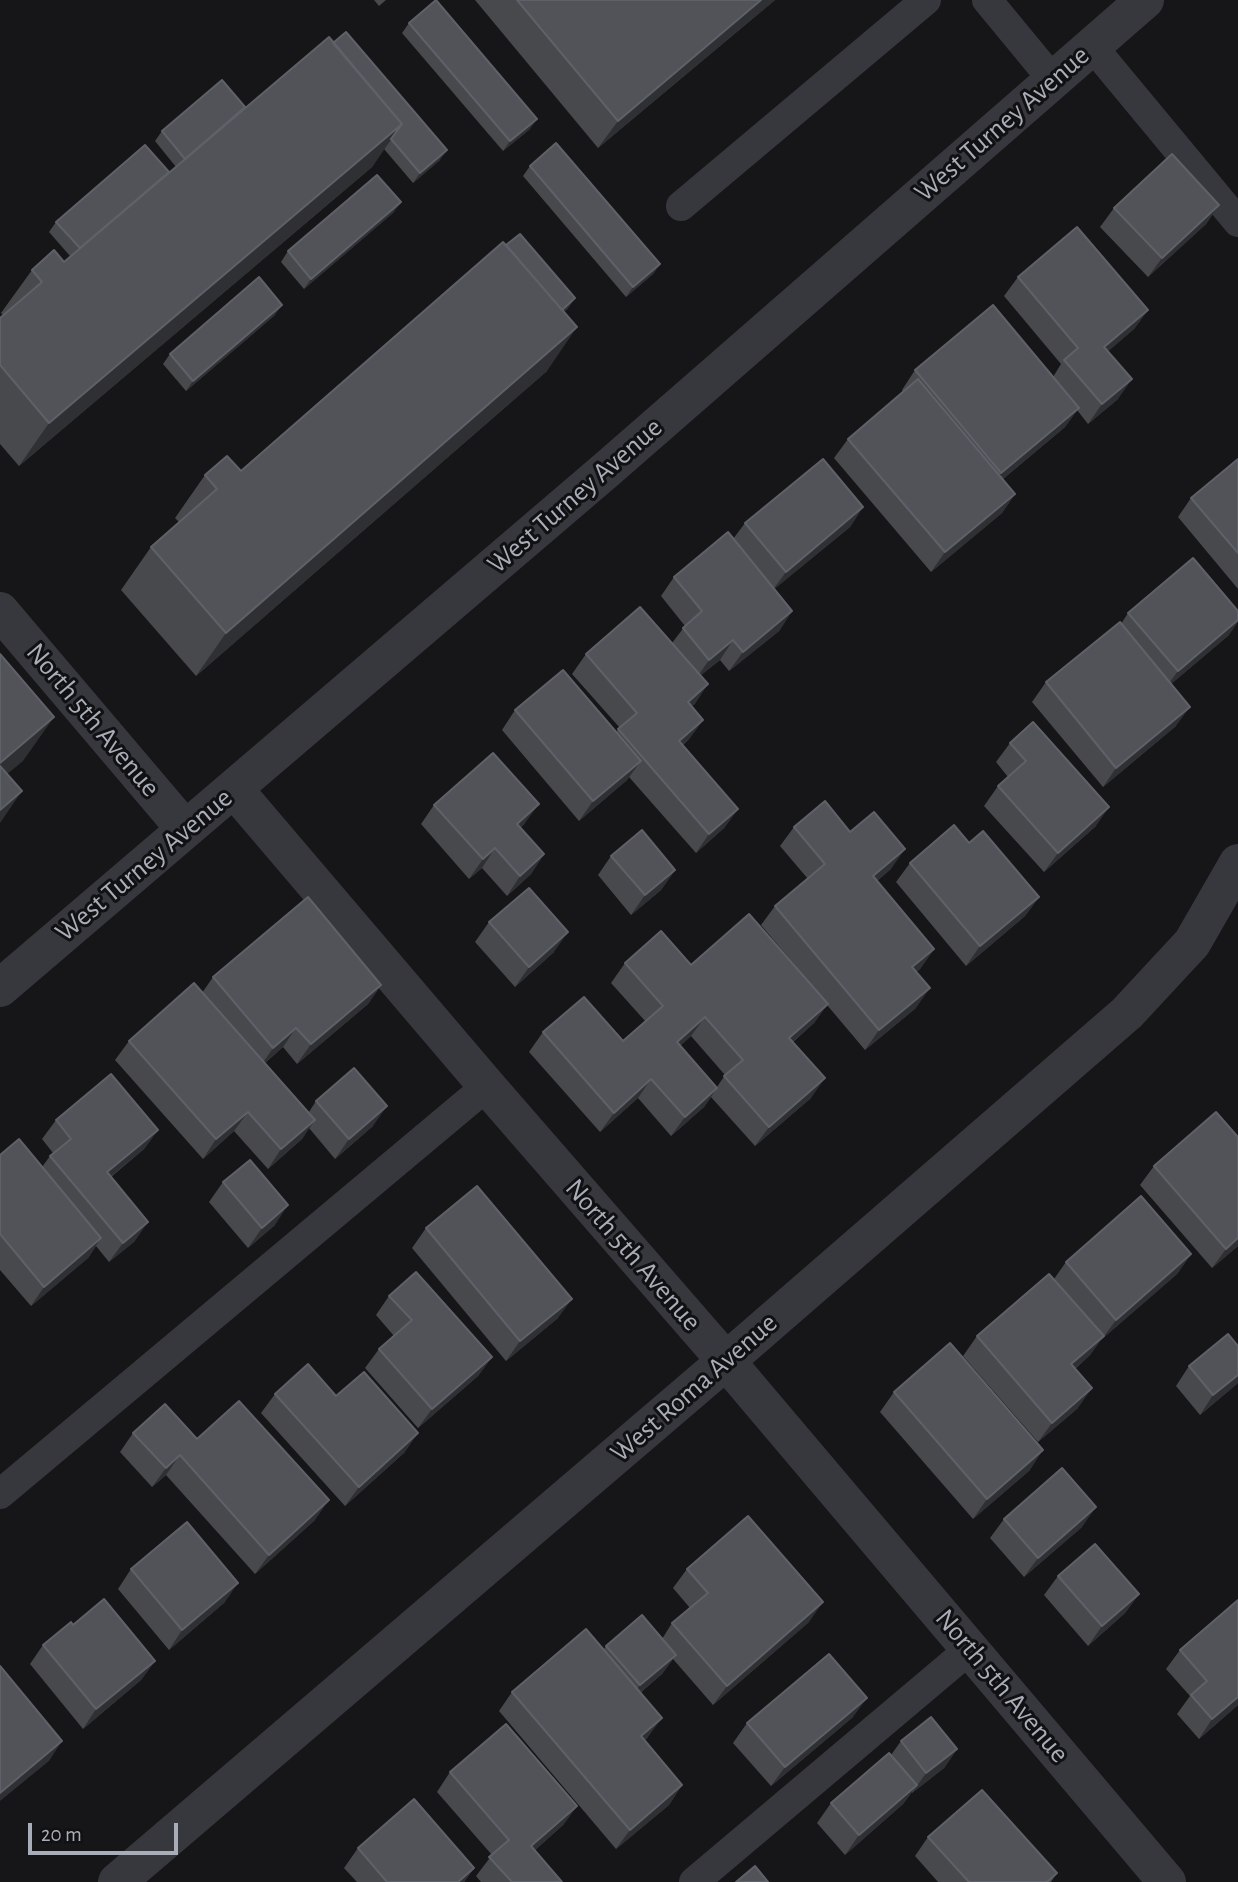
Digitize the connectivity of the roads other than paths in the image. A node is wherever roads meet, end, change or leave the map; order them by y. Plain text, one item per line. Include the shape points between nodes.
1 (926, 0) edge
2 (987, 0) edge
3 (1145, 0) edge
4 (1092, 46) junction
5 (1053, 80) junction
6 (681, 206) dead end
7 (1238, 222) edge
8 (0, 611) edge
9 (234, 789) junction
10 (186, 829) junction
11 (1238, 863) edge
12 (0, 988) edge
13 (487, 1086) junction
14 (726, 1361) junction
15 (0, 1494) edge
16 (970, 1648) junction
17 (117, 1882) edge
18 (694, 1882) edge
19 (1167, 1882) edge

1 - 6 lane
2 - 5 lane
3 - 4 street, West Turney Avenue
4 - 5 street, West Turney Avenue
4 - 7 lane
5 - 9 street, West Turney Avenue
8 - 10 street, North 5th Avenue
9 - 10 street, West Turney Avenue
9 - 13 street, North 5th Avenue
10 - 12 street, West Turney Avenue
11 - 14 street, West Roma Avenue via 1192,943 1127,1013
13 - 14 street, North 5th Avenue
13 - 15 lane
14 - 16 street, North 5th Avenue
14 - 17 street, West Roma Avenue
16 - 18 lane
16 - 19 street, North 5th Avenue

